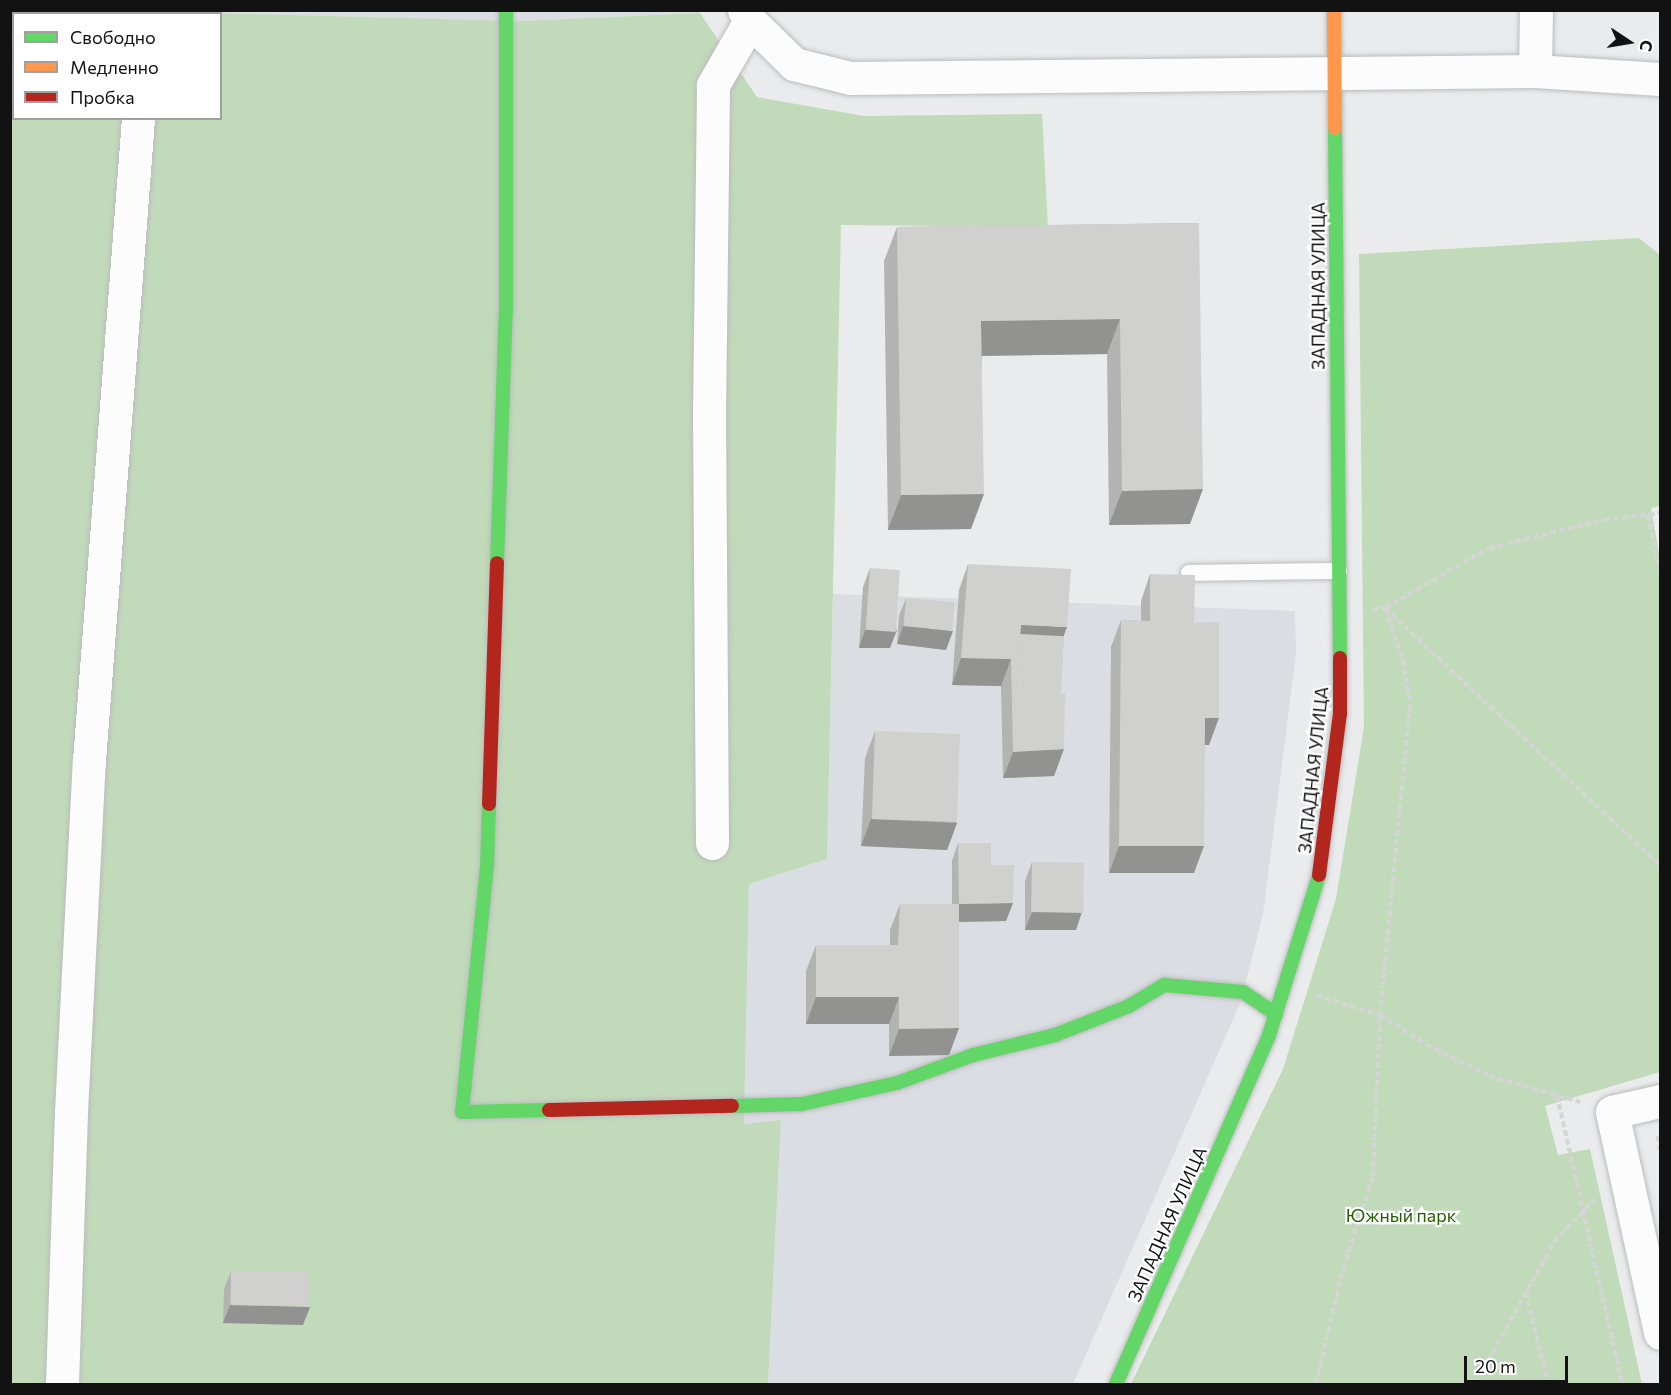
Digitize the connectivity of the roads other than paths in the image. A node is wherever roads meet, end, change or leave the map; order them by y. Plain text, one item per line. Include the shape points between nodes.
1 (506, 10) edge
2 (1334, 10) edge
3 (1536, 10) edge
4 (747, 16) edge
5 (1535, 71) junction
6 (1335, 75) junction
7 (1660, 79) edge
8 (138, 120) edge
9 (1339, 571) junction
10 (1189, 573) edge
11 (712, 843) dead end
12 (1275, 1014) junction
13 (1660, 1101) edge
14 (1660, 1333) edge
15 (62, 1384) edge
16 (1116, 1384) edge

1 - 12 street via 506,311 487,866 462,1112 802,1104 897,1083 973,1055 1055,1035 1129,1006 1164,985 1243,992
2 - 6 street, ЗАПАДНАЯ УЛИЦА
3 - 5 street
4 - 6 street via 794,64 850,78
4 - 11 street via 713,85 709,415
5 - 6 street
5 - 7 street
6 - 9 street, ЗАПАДНАЯ УЛИЦА
8 - 15 street via 89,761
9 - 10 lane
9 - 12 street, ЗАПАДНАЯ УЛИЦА via 1340,712 1319,878
12 - 16 street, ЗАПАДНАЯ УЛИЦА
13 - 14 street via 1612,1112

